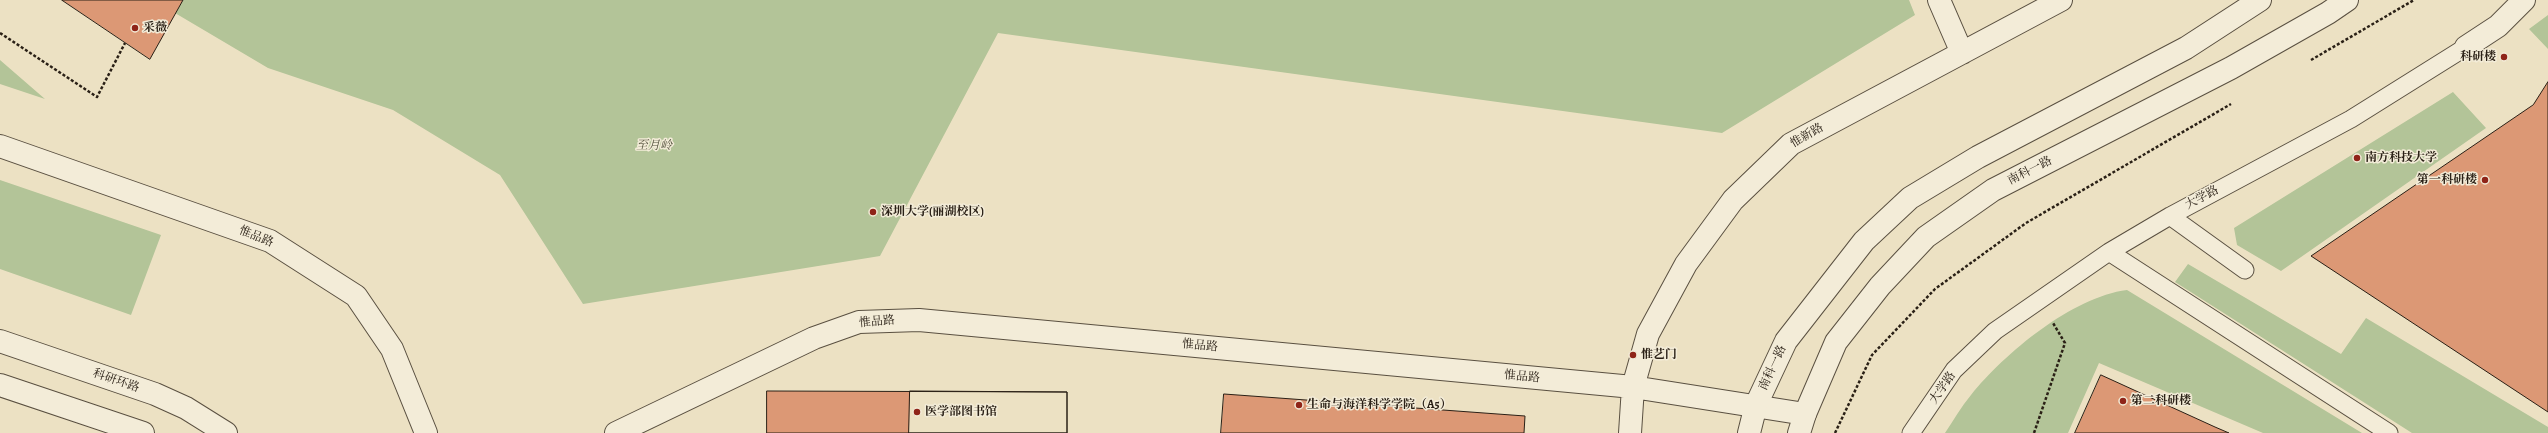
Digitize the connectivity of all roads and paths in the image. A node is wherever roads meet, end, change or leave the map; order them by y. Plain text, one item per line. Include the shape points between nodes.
1 (1939, 0) edge
2 (2061, 0) edge
3 (2260, 0) edge
4 (2347, 0) edge
5 (2414, 0) edge
6 (2524, 0) edge
7 (0, 33) edge
8 (125, 43) dead end
9 (2466, 47) joint
10 (1962, 53) junction
11 (2307, 62) dead end
12 (2232, 103) dead end
13 (0, 146) edge
14 (2170, 216) junction
15 (2109, 252) junction
16 (2245, 270) dead end
17 (2040, 300) junction
18 (0, 341) edge
19 (0, 385) edge
20 (1633, 387) junction
21 (1756, 405) junction
22 (1802, 424) edge
23 (143, 433) edge
24 (226, 433) edge
25 (426, 433) edge
26 (616, 433) edge
27 (1630, 433) edge
28 (1749, 433) edge
29 (1835, 433) edge
30 (1911, 433) edge
31 (2034, 433) edge
32 (2389, 433) edge

1 - 10 street
2 - 10 street, 惟新路
3 - 21 street, 南科一路 via 2186,48 1978,157 1910,198 1864,241 1786,341
4 - 22 street, 南科一路 via 2328,14 2231,68 1993,190 1926,237 1880,286 1836,342
5 - 11 path
6 - 9 street, 大学路 via 2498,26
7 - 8 path via 97,97
9 - 14 lane, 大学路 via 2351,119
10 - 20 street, 惟新路 via 1791,144 1734,200 1686,264 1648,334
12 - 29 path via 2026,223 1935,289 1872,355
13 - 25 street, 惟品路 via 270,241 356,296 392,349
14 - 15 lane, 大学路
14 - 16 lane
15 - 17 lane, 大学路
15 - 32 lane
17 - 30 lane, 大学路 via 1995,331 1954,370
17 - 31 path via 2065,344
18 - 24 street, 科研环路 via 155,394 186,408
19 - 23 street
20 - 21 street, 惟品路
20 - 26 street, 惟品路 via 919,320 859,322 814,338
20 - 27 street, 惟新路
21 - 22 street, 惟品路
21 - 28 street, 南科一路

